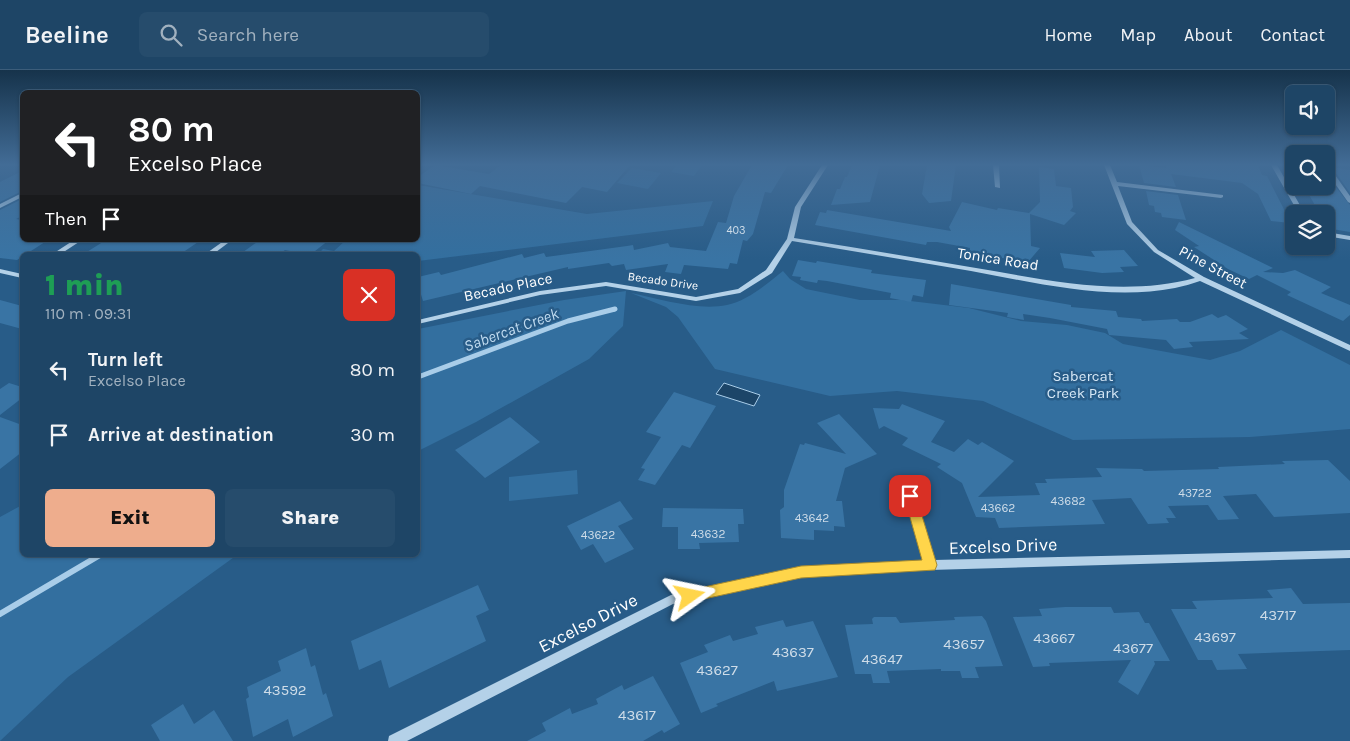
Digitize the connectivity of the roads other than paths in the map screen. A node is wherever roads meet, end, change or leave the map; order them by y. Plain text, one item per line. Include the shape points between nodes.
1 (19, 196) edge
2 (805, 196) edge
3 (1120, 196) edge
4 (0, 206) edge
5 (1335, 236) edge
6 (1350, 238) edge
7 (790, 239) junction
8 (76, 242) edge
9 (226, 242) edge
10 (59, 252) edge
11 (212, 252) edge
12 (0, 271) edge
13 (20, 275) edge
14 (1201, 279) junction
15 (606, 284) joint
16 (420, 322) edge
17 (1350, 348) edge
18 (910, 496) dead end
19 (1350, 554) edge
20 (930, 565) junction
21 (394, 741) edge

1 - 4 street
2 - 7 street, Becado Drive via 798,207
3 - 14 street, Pine Street via 1129,223 1156,251
5 - 6 street
7 - 14 street, Tonica Road via 1119,290 1183,285
7 - 15 street, Becado Drive via 770,271 740,291 696,299
8 - 10 street
9 - 11 street
12 - 13 street
14 - 17 street, Pine Street
15 - 16 street, Becado Place via 540,293
18 - 20 street
19 - 20 street, Excelso Drive
20 - 21 street, Excelso Drive via 801,572 671,600

